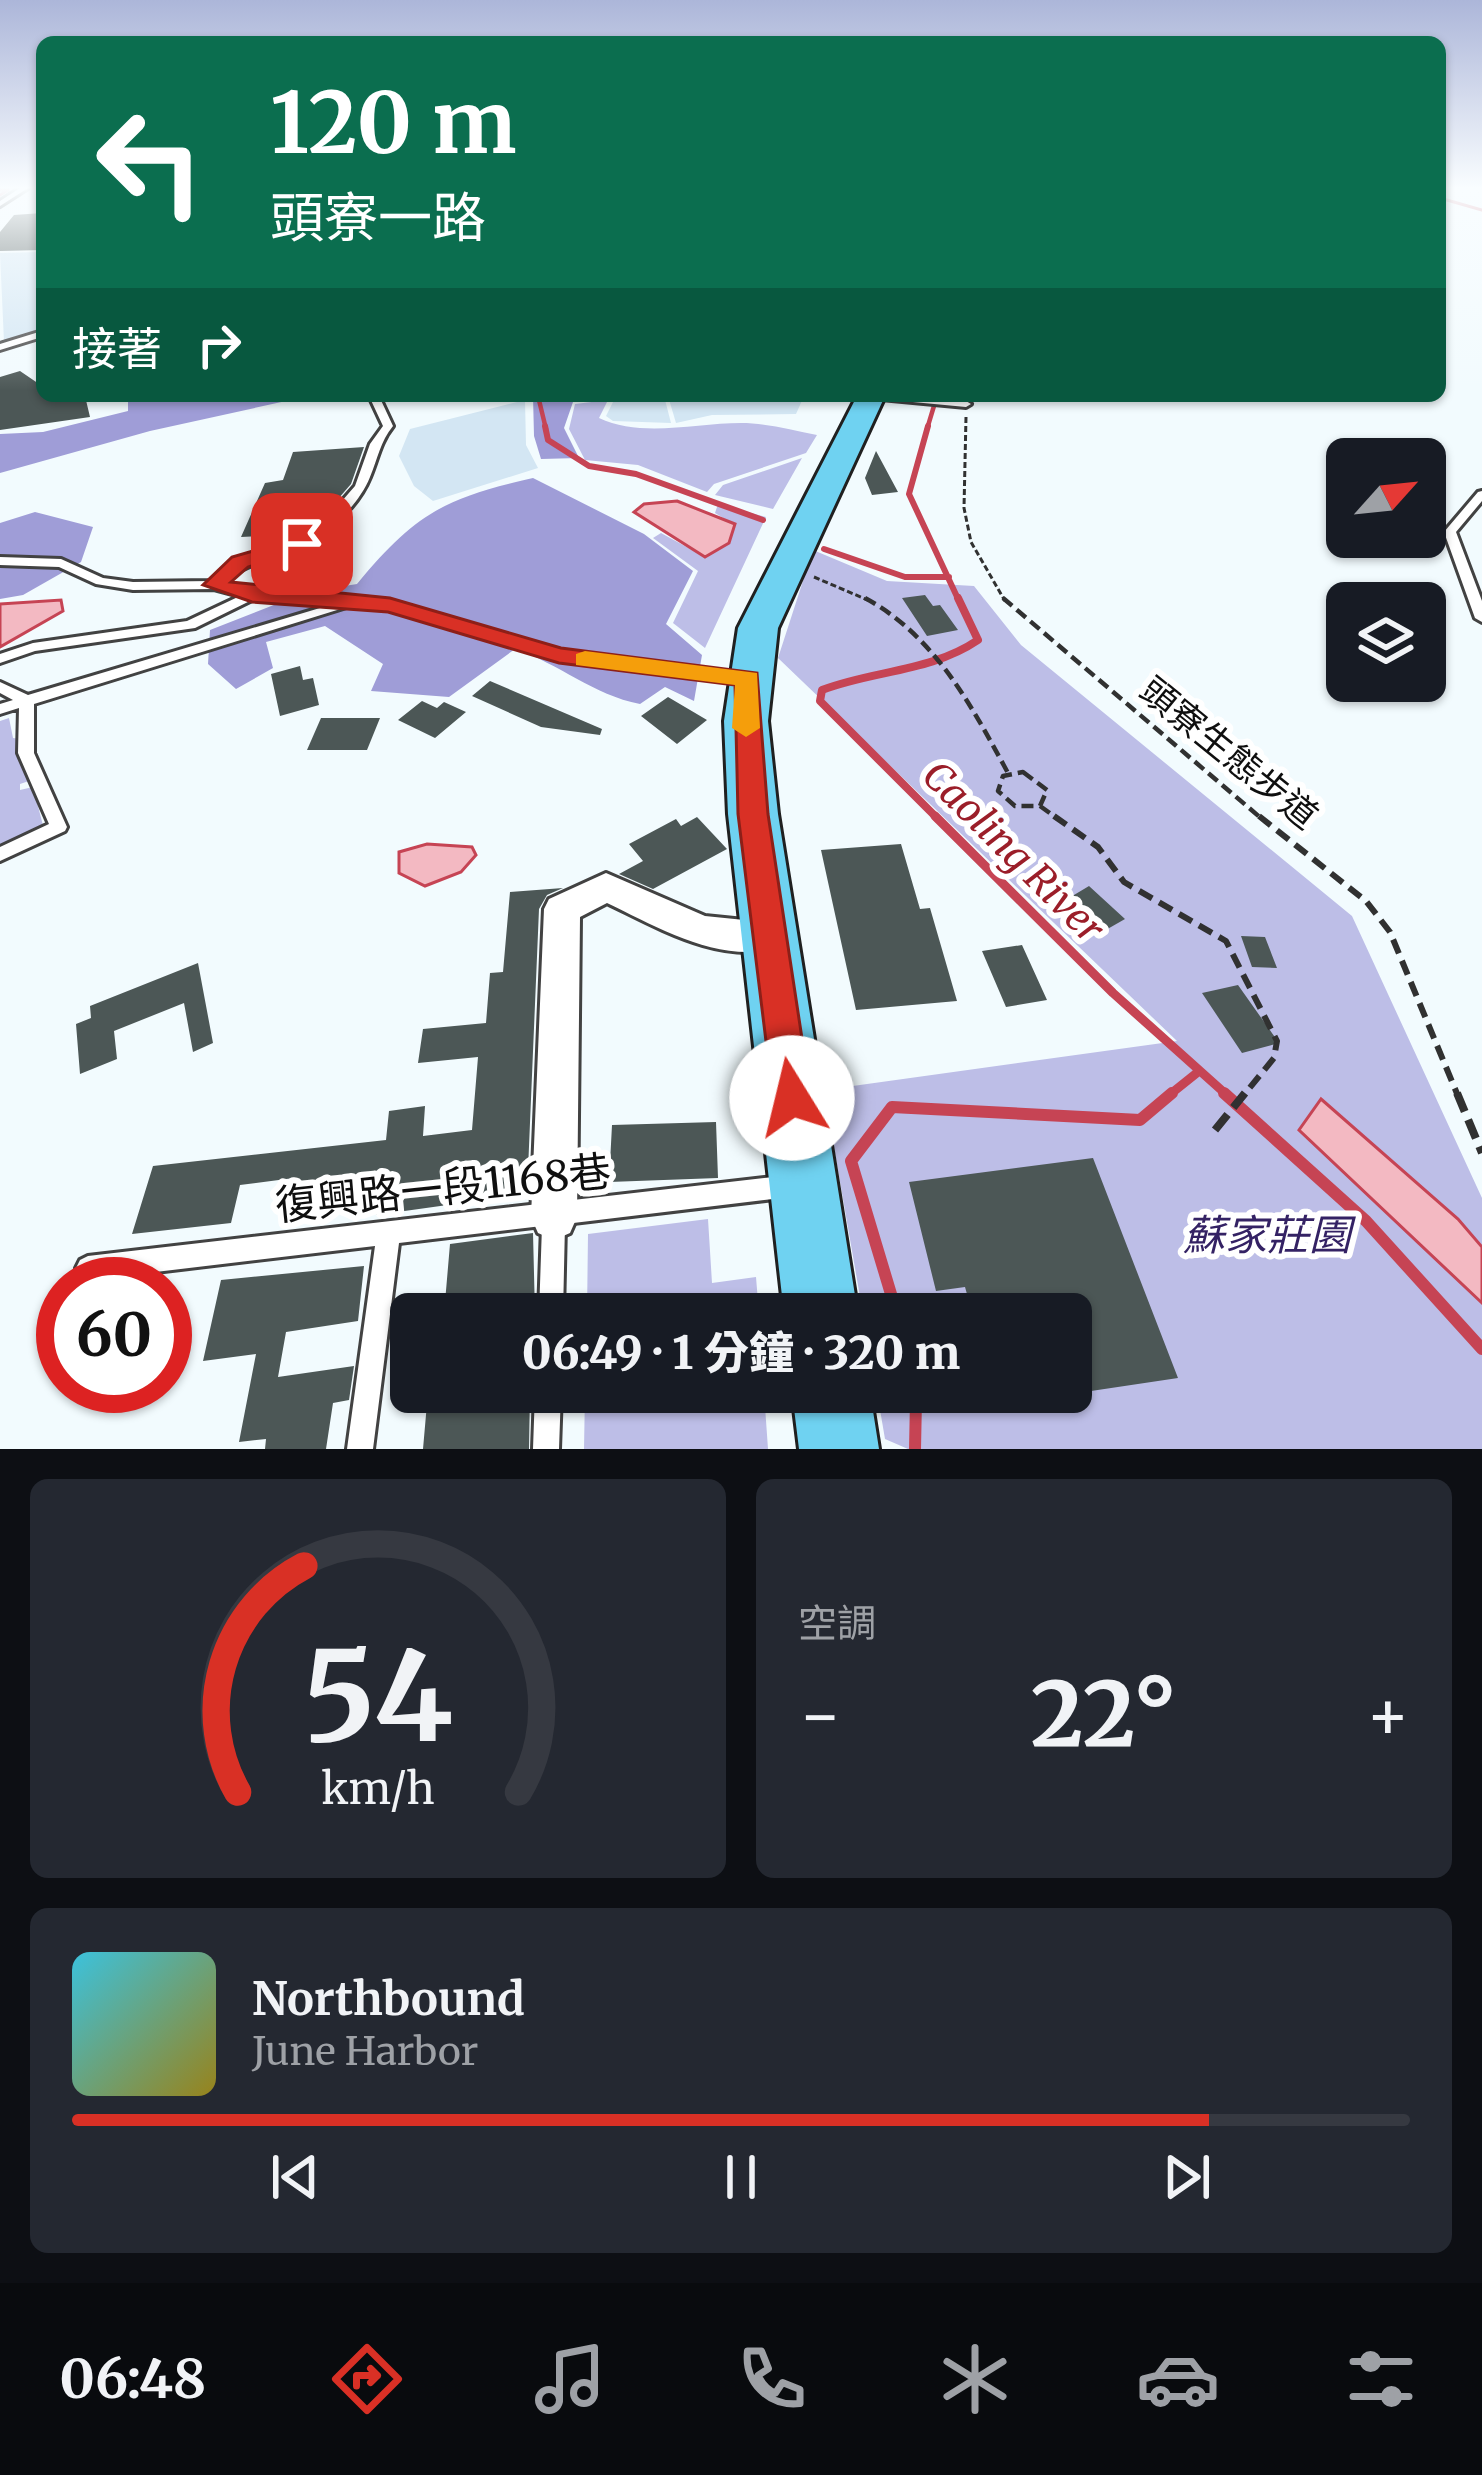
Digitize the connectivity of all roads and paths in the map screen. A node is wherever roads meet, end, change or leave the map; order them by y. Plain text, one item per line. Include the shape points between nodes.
1 (36, 336) edge
2 (0, 347) edge
3 (377, 402) edge
4 (887, 402) edge
5 (944, 402) edge
6 (966, 404) joint
7 (1482, 494) edge
8 (0, 561) edge
9 (785, 568) junction
10 (214, 585) junction
11 (252, 595) junction
12 (353, 602) junction
13 (1482, 618) edge
14 (0, 659) edge
15 (748, 679) junction
16 (0, 686) edge
17 (27, 701) junction
18 (0, 709) edge
19 (1008, 773) junction
20 (1040, 806) junction
21 (0, 854) edge
22 (771, 935) junction
23 (1215, 1130) dead end
24 (1482, 1153) edge
25 (806, 1184) junction
26 (554, 1217) junction
27 (389, 1232) junction
28 (180, 1257) edge
29 (552, 1293) edge
30 (819, 1293) edge
31 (547, 1413) edge
32 (834, 1413) edge
33 (360, 1449) edge
34 (546, 1449) edge
35 (839, 1449) edge

1 - 2 lane
3 - 10 lane via 388,426 370,443 355,493 302,544 240,562
4 - 9 main road
5 - 6 lane
6 - 24 path, 頭寮生態步道 via 964,508 971,542 1006,602 1366,901 1390,932
7 - 13 lane via 1450,532
8 - 10 lane via 61,563 133,586
9 - 15 main road via 758,628
9 - 19 path via 889,607 962,688
10 - 11 lane
11 - 12 lane
11 - 14 lane via 190,625
12 - 15 lane via 390,605 559,656
12 - 17 lane
15 - 22 main road via 751,791
16 - 17 lane
17 - 18 lane
17 - 21 lane via 26,753 59,827
19 - 20 path via 1044,784 1048,796
19 - 20 path via 999,780 1001,797
20 - 23 path via 1098,847 1124,882 1226,941 1277,1041 1274,1058
22 - 25 main road
22 - 26 street via 702,932 606,887 562,909
25 - 26 lane, 復興路一段1168巷
25 - 30 main road
26 - 27 lane, 復興路一段1168巷
26 - 29 lane
27 - 28 lane, 復興路一段1168巷
27 - 33 lane
31 - 34 lane
32 - 35 main road

